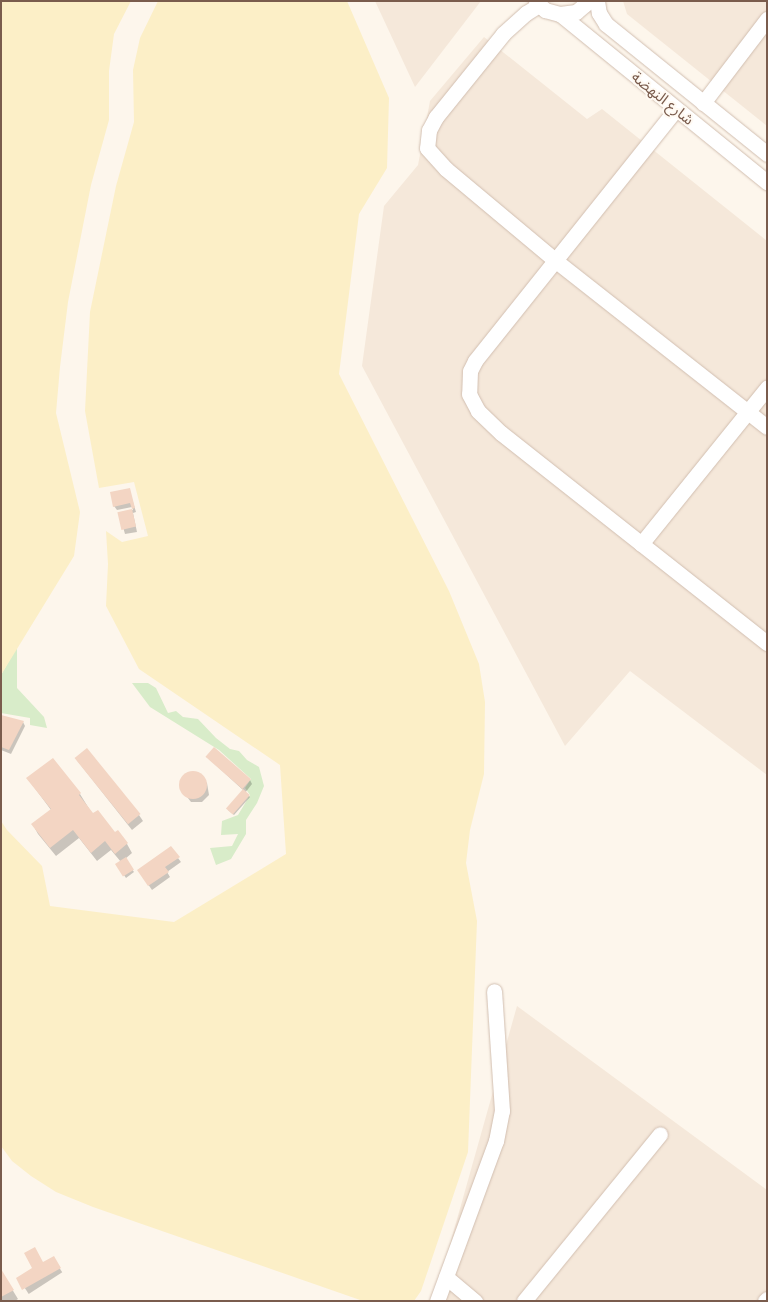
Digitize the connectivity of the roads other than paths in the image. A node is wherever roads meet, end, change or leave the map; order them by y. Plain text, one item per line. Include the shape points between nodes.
1 (589, 1) edge
2 (598, 1) edge
3 (537, 3) edge
4 (560, 14) junction
5 (767, 19) edge
6 (703, 103) junction
7 (676, 109) junction
8 (767, 154) edge
9 (767, 182) edge
10 (556, 261) junction
11 (767, 388) edge
12 (748, 412) junction
13 (767, 427) edge
14 (641, 544) junction
15 (767, 643) edge
16 (494, 991) dead end
17 (660, 1134) dead end
18 (446, 1277) junction
19 (437, 1301) edge
20 (475, 1301) edge
21 (524, 1301) edge

1 - 4 street via 576,12
2 - 6 street, شارع النهضة via 599,13 606,24
3 - 4 street, شارع النهضة via 552,13
3 - 10 street via 503,34 436,117 429,130 427,148 446,169
4 - 7 street, شارع النهضة
5 - 6 street
6 - 8 street, شارع النهضة
7 - 9 street, شارع النهضة
7 - 10 street
10 - 12 street
10 - 14 street via 475,361 470,371 469,394 478,411 501,432
11 - 12 street
12 - 13 street
12 - 14 street
14 - 15 street
16 - 18 street via 502,1111 496,1141
17 - 21 street
18 - 19 street
18 - 20 street

